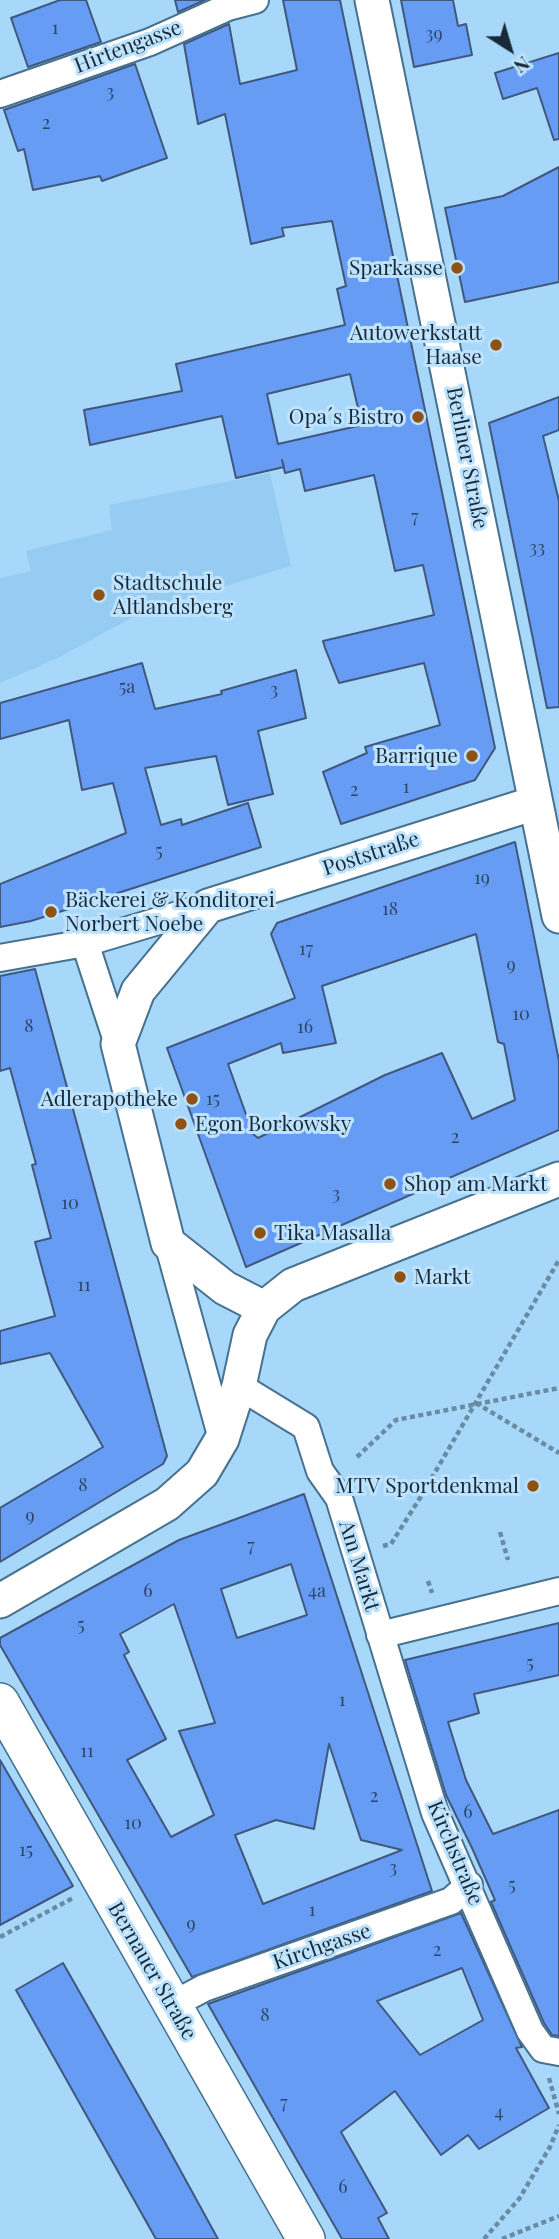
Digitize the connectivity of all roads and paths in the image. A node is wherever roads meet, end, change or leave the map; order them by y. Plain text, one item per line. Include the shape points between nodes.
1 (255, 0) edge
2 (372, 0) edge
3 (0, 94) edge
4 (535, 803) junction
5 (208, 906) junction
6 (559, 916) edge
7 (85, 943) junction
8 (0, 958) edge
9 (118, 1044) junction
10 (559, 1178) edge
11 (168, 1243) junction
12 (559, 1260) edge
13 (264, 1308) junction
14 (239, 1386) junction
15 (559, 1388) edge
16 (476, 1403) junction
17 (222, 1439) junction
18 (559, 1453) edge
19 (357, 1457) dead end
20 (500, 1532) dead end
21 (382, 1546) dead end
22 (508, 1560) dead end
23 (559, 1591) edge
24 (0, 1601) edge
25 (380, 1635) junction
26 (0, 1702) edge
27 (101, 1882) junction
28 (469, 1885) junction
29 (0, 1937) edge
30 (172, 2005) junction
31 (559, 2052) edge
32 (551, 2090) dead end
33 (559, 2095) edge
34 (559, 2125) edge
35 (559, 2216) edge
36 (306, 2239) edge
37 (484, 2239) edge
38 (502, 2239) edge

1 - 3 street, Hirtengasse
2 - 4 street, Berliner Straße
4 - 5 street, Poststraße
4 - 6 street, Berliner Straße
5 - 7 street, Poststraße
5 - 9 street via 138,991
7 - 8 street, Poststraße
7 - 9 street
9 - 11 street
10 - 13 street via 293,1285
11 - 13 street via 225,1288
11 - 17 street
12 - 16 path
13 - 14 street via 250,1335
14 - 17 street
14 - 25 street, Am Markt via 306,1427 320,1471 339,1498
15 - 16 path
16 - 18 path
16 - 19 path via 396,1420
16 - 21 path via 391,1544
17 - 24 street via 202,1473 167,1504
20 - 22 path
23 - 25 street, Am Markt
25 - 28 street, Kirchstraße via 435,1813
26 - 27 main road, Bernauer Straße
27 - 29 path
27 - 30 main road, Bernauer Straße
28 - 30 street, Kirchgasse via 451,1901 204,1988
28 - 31 street, Kirchstraße via 530,2031 543,2049
30 - 36 main road, Bernauer Straße
32 - 33 path
34 - 37 path via 519,2199
35 - 38 path

